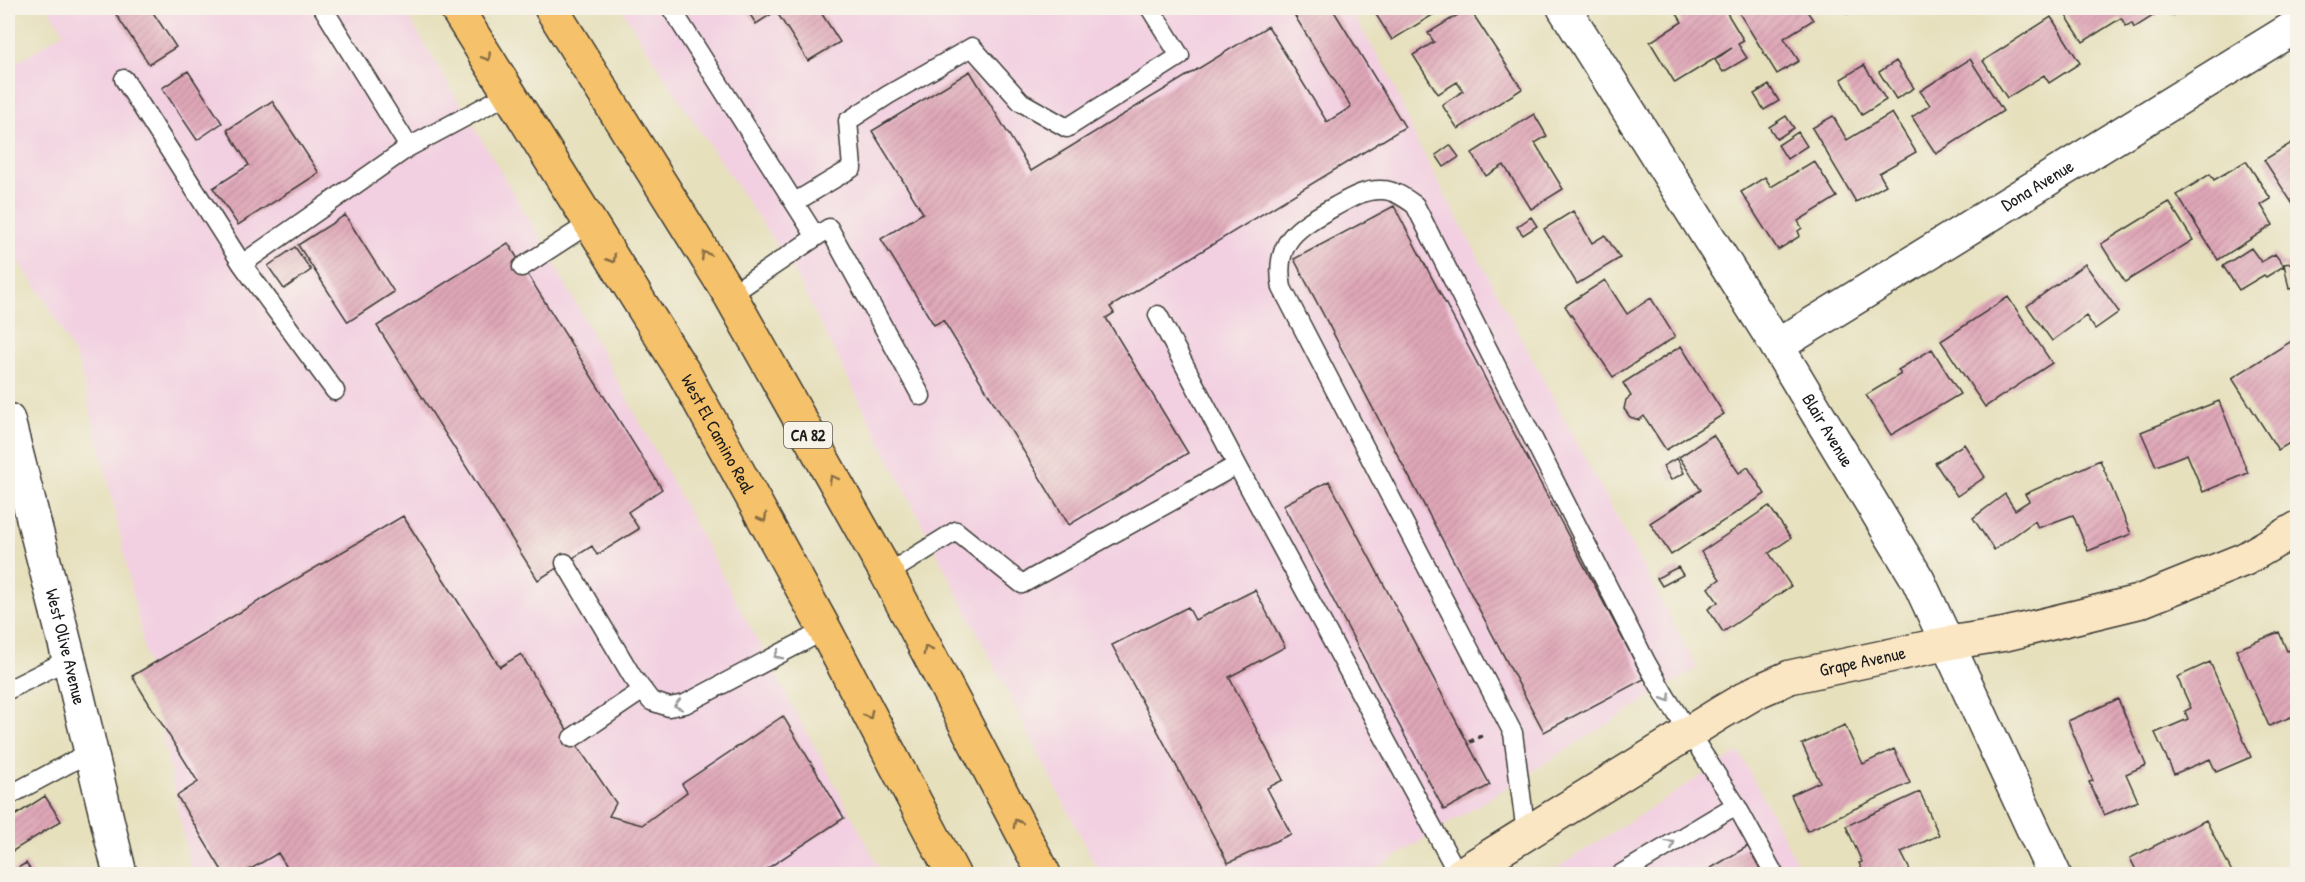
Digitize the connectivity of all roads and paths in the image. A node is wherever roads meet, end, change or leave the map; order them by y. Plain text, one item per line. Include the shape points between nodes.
1 (323, 8) edge
2 (456, 8) edge
3 (551, 8) edge
4 (671, 8) edge
5 (1150, 8) edge
6 (1564, 8) edge
7 (2298, 25) edge
8 (124, 79) dead end
9 (510, 93) junction
10 (409, 147) junction
11 (795, 202) junction
12 (590, 223) junction
13 (816, 237) junction
14 (242, 264) junction
15 (522, 267) dead end
16 (730, 295) junction
17 (1158, 315) dead end
18 (1777, 345) junction
19 (335, 392) dead end
20 (921, 396) dead end
21 (8, 420) edge
22 (1237, 465) junction
23 (2298, 528) edge
24 (566, 563) dead end
25 (887, 574) junction
26 (825, 630) junction
27 (1949, 643) junction
28 (69, 659) junction
29 (8, 690) edge
30 (643, 690) junction
31 (1689, 733) junction
32 (572, 738) dead end
33 (90, 752) junction
34 (8, 796) edge
35 (1736, 805) junction
36 (1526, 833) junction
37 (120, 874) edge
38 (953, 874) edge
39 (1044, 874) edge
40 (1459, 874) edge
41 (1622, 874) edge
42 (1774, 874) edge
43 (2054, 874) edge

1 - 10 lane
2 -> 9 main road, West El Camino Real
16 -> 3 main road, CA 82
4 - 11 lane
5 - 11 lane via 1180,56 1066,128 1021,102 972,47 848,122 852,168
6 - 18 street, Blair Avenue
7 - 18 street, Dona Avenue
8 - 14 lane
9 - 10 lane
9 - 12 main road, West El Camino Real
10 - 14 lane
11 - 13 lane
12 - 15 lane
12 -> 26 main road, West El Camino Real via 684,373
13 - 16 lane
13 - 20 lane via 829,228
14 - 19 lane
25 -> 16 main road, CA 82
17 - 22 lane
18 - 27 street, Blair Avenue via 1918,580
21 - 28 street, West Olive Avenue
22 - 25 lane via 1022,584 956,531
22 - 40 lane
23 - 27 street, Grape Avenue via 2246,559 2138,602 2006,634
24 - 30 lane
39 -> 25 main road, CA 82
26 -> 30 lane via 685,704 669,707 651,701
26 -> 38 main road, West El Camino Real
27 - 31 street, Grape Avenue via 1790,677 1756,692
27 - 43 street, Blair Avenue
28 - 29 lane
28 - 33 street, West Olive Avenue
30 - 32 lane
31 - 35 lane
31 - 36 street, Grape Avenue
36 -> 31 lane via 1513,733 1282,288 1282,254 1289,238 1301,226 1359,193 1382,190 1399,194 1415,205 1647,662
33 - 34 lane
33 - 37 street, West Olive Avenue
41 -> 35 lane
35 - 42 lane
36 - 40 street, Grape Avenue

